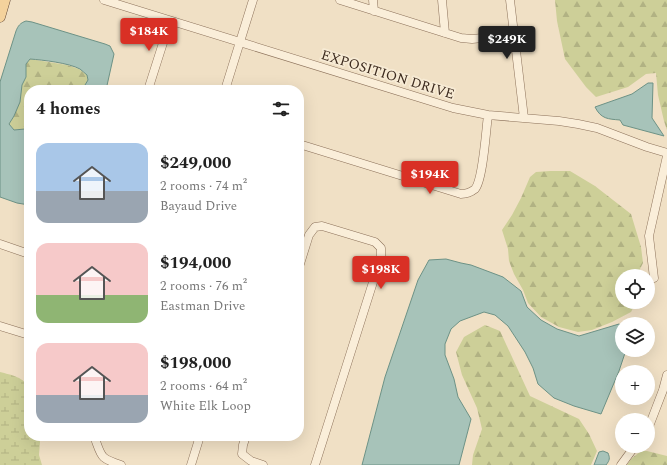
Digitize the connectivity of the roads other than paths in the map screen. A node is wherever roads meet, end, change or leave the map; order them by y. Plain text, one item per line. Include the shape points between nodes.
1 (5, 0) edge
2 (104, 0) edge
3 (253, 0) edge
4 (340, 0) edge
5 (373, 0) edge
6 (442, 0) edge
7 (510, 0) edge
8 (374, 11) junction
9 (0, 17) edge
10 (170, 21) junction
11 (445, 33) junction
12 (514, 35) junction
13 (240, 42) junction
14 (150, 85) edge
15 (227, 85) edge
16 (488, 115) junction
17 (524, 118) junction
18 (304, 146) edge
19 (667, 154) edge
20 (0, 244) edge
21 (304, 250) edge
22 (24, 252) edge
23 (653, 269) edge
24 (0, 326) edge
25 (24, 333) edge
26 (667, 375) edge
27 (664, 397) edge
28 (655, 415) edge
29 (96, 441) edge
30 (198, 441) edge
31 (244, 441) edge
32 (630, 453) edge
33 (121, 465) edge
34 (191, 465) edge
35 (263, 465) edge
36 (315, 465) edge
37 (621, 465) edge

1 - 9 main road
2 - 10 street, EXPOSITION DRIVE
3 - 13 street
4 - 8 street
5 - 8 street
6 - 11 street
7 - 12 street
8 - 11 street
10 - 13 street, EXPOSITION DRIVE
10 - 14 street
11 - 12 street via 472,39
12 - 17 street
13 - 15 street
13 - 16 street, EXPOSITION DRIVE via 453,108
16 - 17 street, EXPOSITION DRIVE
16 - 18 street via 481,173 476,188 468,194
17 - 19 street, EXPOSITION DRIVE via 597,128
19 - 23 street via 649,236
20 - 22 street
21 - 36 street via 309,234 315,227 322,226 375,242 381,248 381,257
24 - 25 street
26 - 27 street
27 - 28 street
29 - 33 street via 102,457
30 - 34 street
31 - 35 street via 242,454 251,461
32 - 37 street

